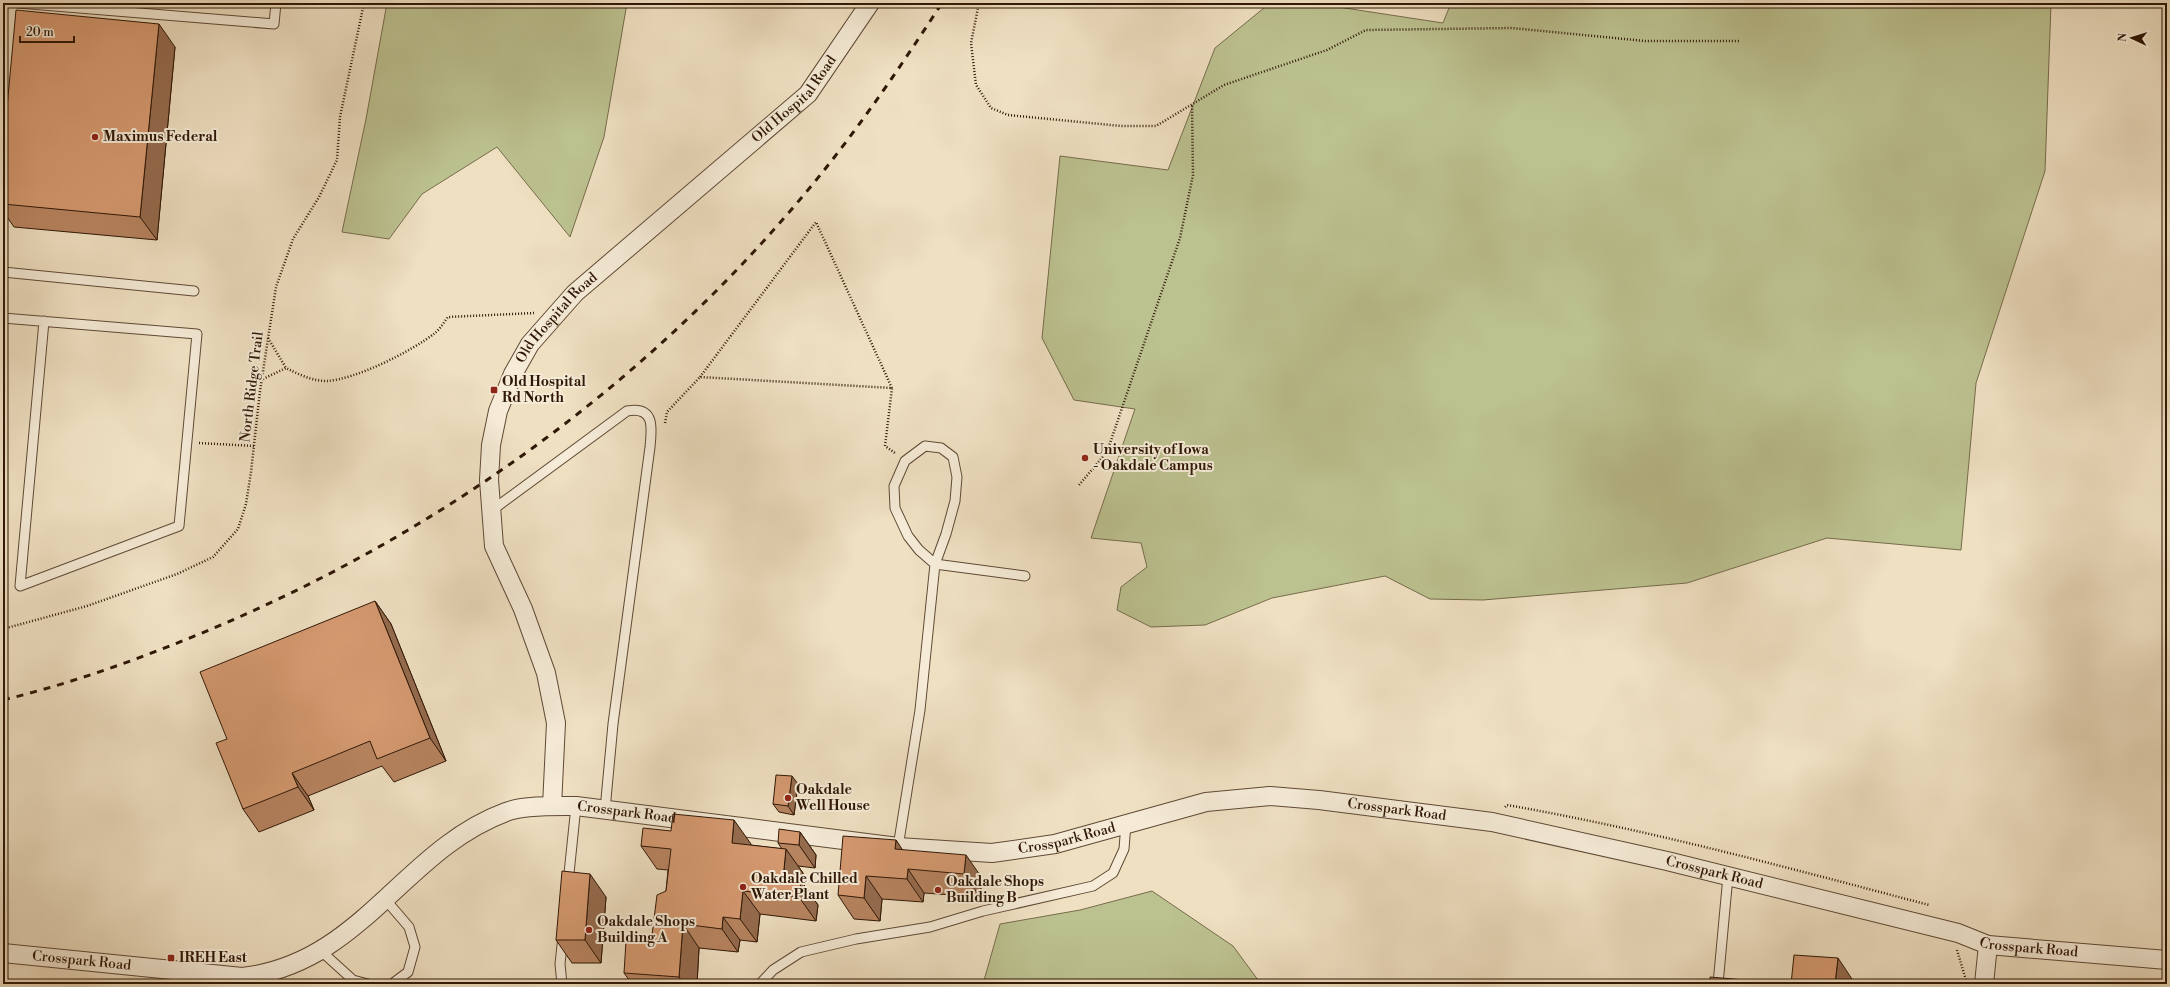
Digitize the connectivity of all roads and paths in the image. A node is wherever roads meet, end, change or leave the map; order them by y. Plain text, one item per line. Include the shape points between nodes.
1 (18, 3) edge
2 (276, 3) edge
3 (364, 3) edge
4 (870, 3) edge
5 (980, 3) edge
6 (1739, 41) dead end
7 (1192, 104) junction
8 (3, 272) edge
9 (194, 291) dead end
10 (557, 312) junction
11 (3, 318) edge
12 (44, 321) junction
13 (268, 338) junction
14 (286, 368) junction
15 (700, 377) junction
16 (262, 380) junction
17 (892, 388) junction
18 (665, 427) dead end
19 (187, 442) junction
20 (254, 446) junction
21 (905, 461) junction
22 (1079, 485) dead end
23 (490, 512) junction
24 (935, 564) junction
25 (1025, 576) dead end
26 (3, 629) edge
27 (552, 806) junction
28 (576, 806) junction
29 (605, 810) junction
30 (1492, 822) junction
31 (1126, 823) junction
32 (898, 847) junction
33 (1728, 876) junction
34 (567, 896) edge
35 (385, 899) junction
36 (1930, 906) dead end
37 (564, 926) edge
38 (1956, 944) dead end
39 (1988, 945) junction
40 (321, 951) junction
41 (3, 953) edge
42 (2167, 960) edge
43 (265, 979) edge
44 (368, 984) edge
45 (392, 984) edge
46 (562, 984) edge
47 (760, 984) edge
48 (1718, 984) edge
49 (1967, 984) edge
50 (1984, 984) edge

1 - 2 lane via 274,24
3 - 13 path, North Ridge Trail via 340,117 337,160 293,239 276,287
4 - 10 street, Old Hospital Road via 808,94 574,293
5 - 7 path via 971,43 976,85 991,108 1008,115 1121,126 1156,126
6 - 7 path via 1645,41 1512,28 1366,30 1327,50 1224,85
7 - 22 path via 1193,175 1180,238 1107,452
8 - 9 lane
10 - 14 path via 448,317 436,333 405,352 348,377 326,381 303,377
10 - 23 street, Old Hospital Road via 530,344 513,374 498,411 491,446
11 - 12 lane
12 - 19 lane via 197,334
12 - 19 lane via 20,586 179,526
13 - 14 path
13 - 16 path, North Ridge Trail
14 - 16 path
15 - 17 path
15 - 17 path via 816,222
15 - 18 path via 667,412
16 - 20 path, North Ridge Trail
17 - 21 path via 884,446
19 - 20 path
20 - 26 path, North Ridge Trail via 246,504 238,529 213,557 177,574 87,606
21 - 24 lane via 894,486 895,508 908,536
21 - 24 lane via 925,446 942,448 953,457 957,477 955,501
23 - 27 street, Old Hospital Road via 494,546 523,609 546,673 556,724
23 - 29 lane via 627,411 644,412 650,418 651,441 613,724
24 - 25 lane
24 - 32 lane via 920,710
27 - 28 street, Crosspark Road
27 - 35 street, Crosspark Road via 508,811 468,829 418,868
28 - 29 street, Crosspark Road
28 - 34 lane
29 - 32 street, Crosspark Road
30 - 31 street, Crosspark Road via 1270,796 1206,802
30 - 33 street, Crosspark Road
30 - 36 path via 1507,805 1545,812 1669,837
31 - 32 street, Crosspark Road via 1055,844 992,853
31 - 47 lane via 1124,849 1114,873 1093,886 984,911 930,927 856,939 801,952 773,970
33 - 39 street, Crosspark Road via 1958,933
33 - 48 lane
35 - 40 street, Crosspark Road via 343,937
35 - 45 lane via 409,927 416,947 408,972
37 - 46 lane via 560,964
38 - 49 path
39 - 42 street, Crosspark Road
39 - 50 street
40 - 43 street, Crosspark Road
40 - 44 lane via 353,980
41 - 43 street, Crosspark Road

